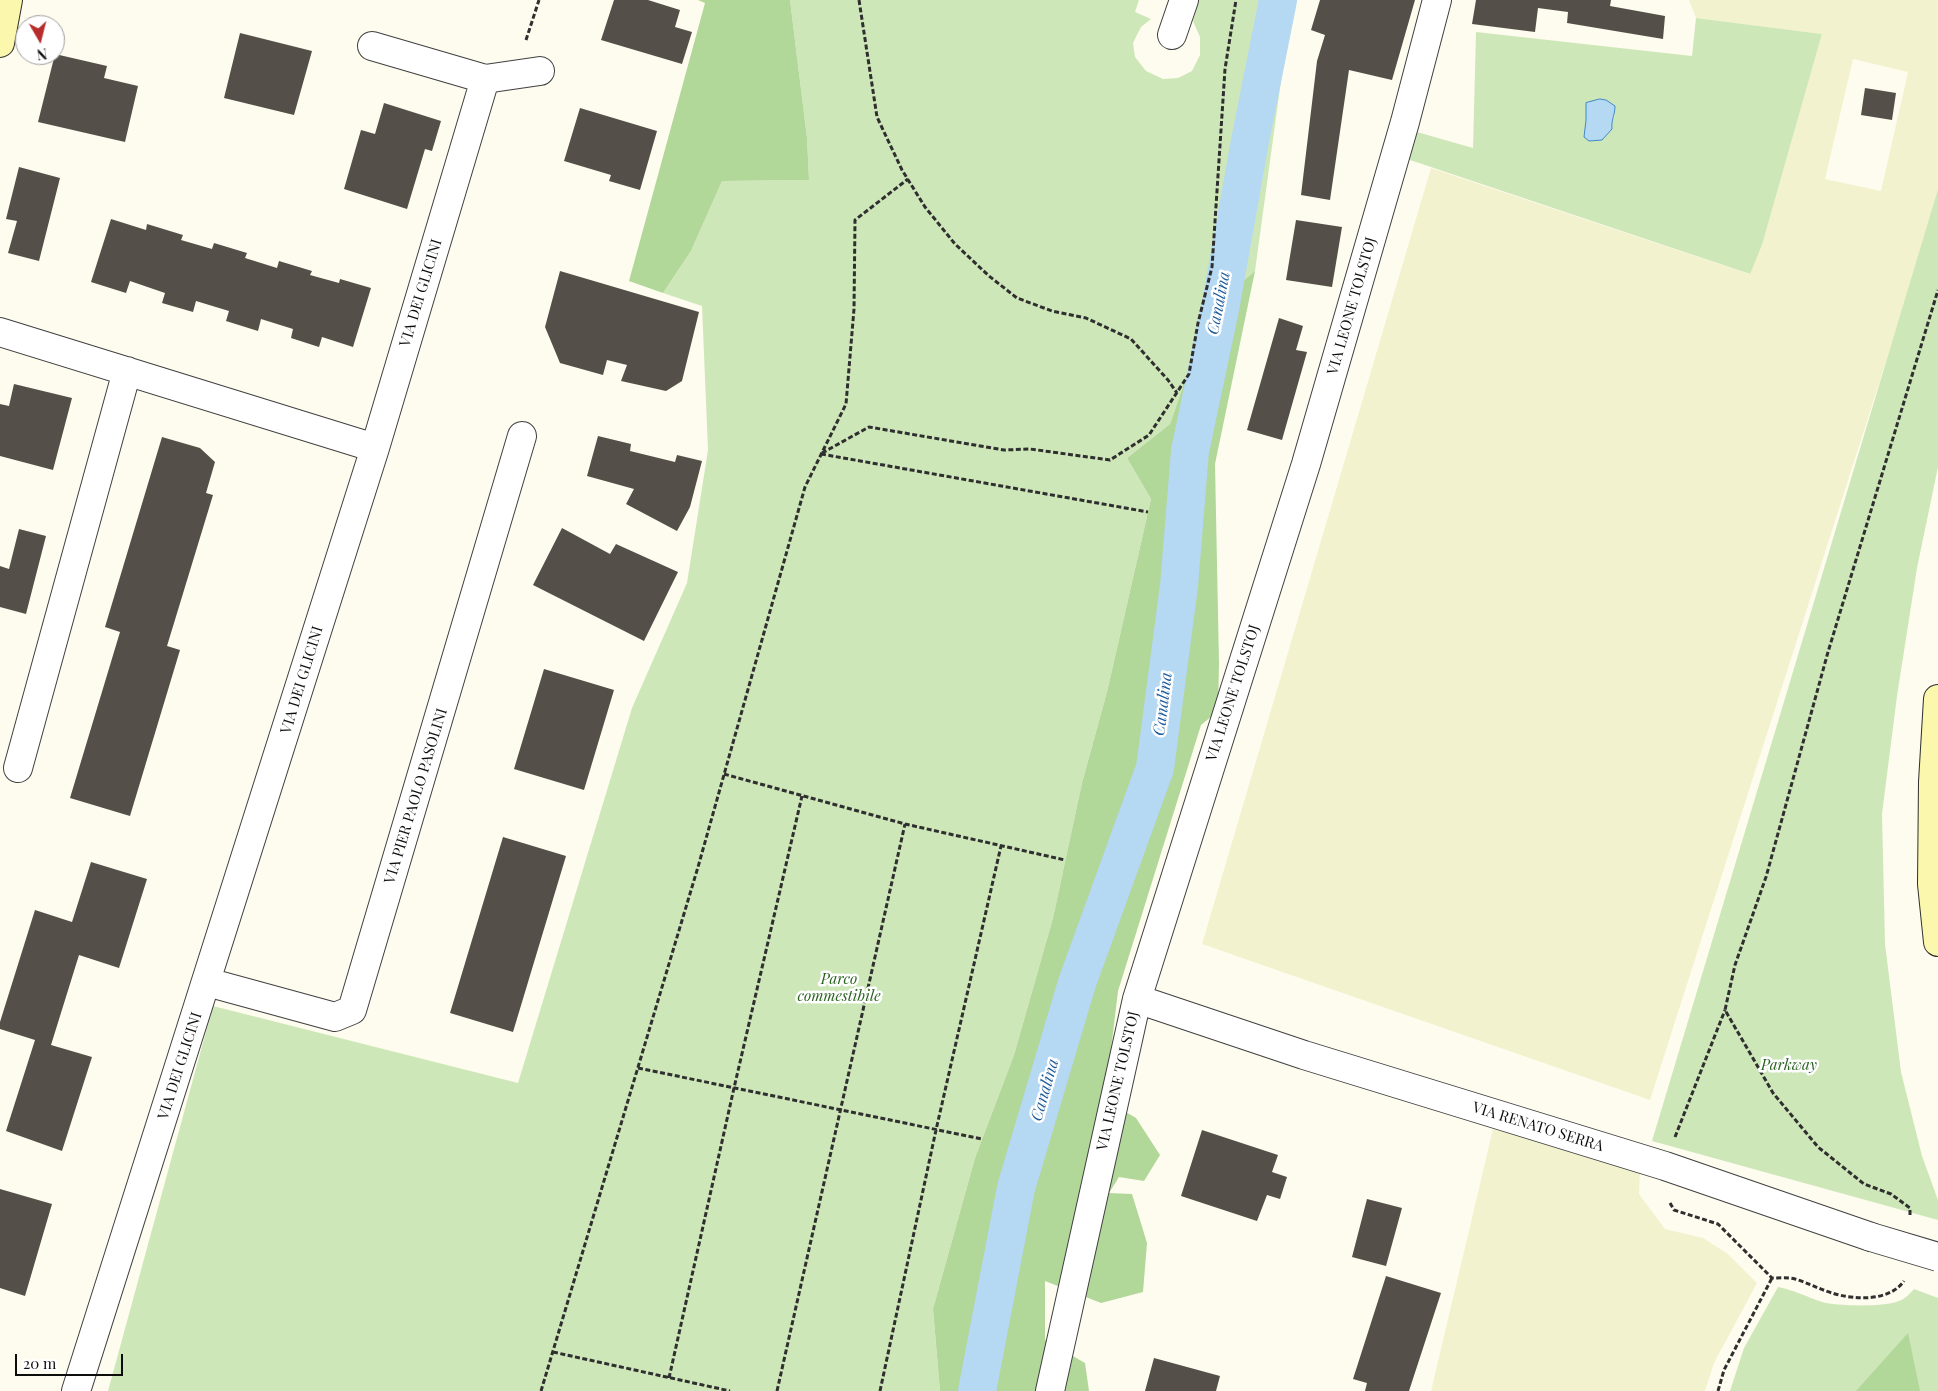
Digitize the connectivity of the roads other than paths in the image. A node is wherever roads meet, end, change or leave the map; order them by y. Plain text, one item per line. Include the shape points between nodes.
1 (8, 0) edge
2 (1184, 0) edge
3 (1437, 0) edge
4 (1172, 35) dead end
5 (0, 43) edge
6 (372, 46) dead end
7 (540, 70) dead end
8 (485, 79) junction
9 (0, 332) edge
10 (127, 371) junction
11 (522, 436) dead end
12 (375, 448) junction
13 (1938, 699) edge
14 (18, 768) dead end
15 (1938, 942) edge
16 (207, 982) junction
17 (1137, 999) junction
18 (1938, 1257) edge
19 (76, 1391) edge
20 (1050, 1391) edge

1 - 5 main road
2 - 4 street
3 - 17 street, VIA LEONE TOLSTOJ via 1306,464
6 - 8 street
7 - 8 street
8 - 12 street, VIA DEI GLICINI
9 - 10 street
10 - 12 street
10 - 14 street
11 - 16 street, VIA PIER PAOLO PASOLINI via 352,1010 335,1017
12 - 16 street, VIA DEI GLICINI
13 - 15 main road via 1932,875
16 - 19 street, VIA DEI GLICINI
17 - 18 street, VIA RENATO SERRA, bridge via 1304,1056 1665,1166
17 - 20 street, VIA LEONE TOLSTOJ

